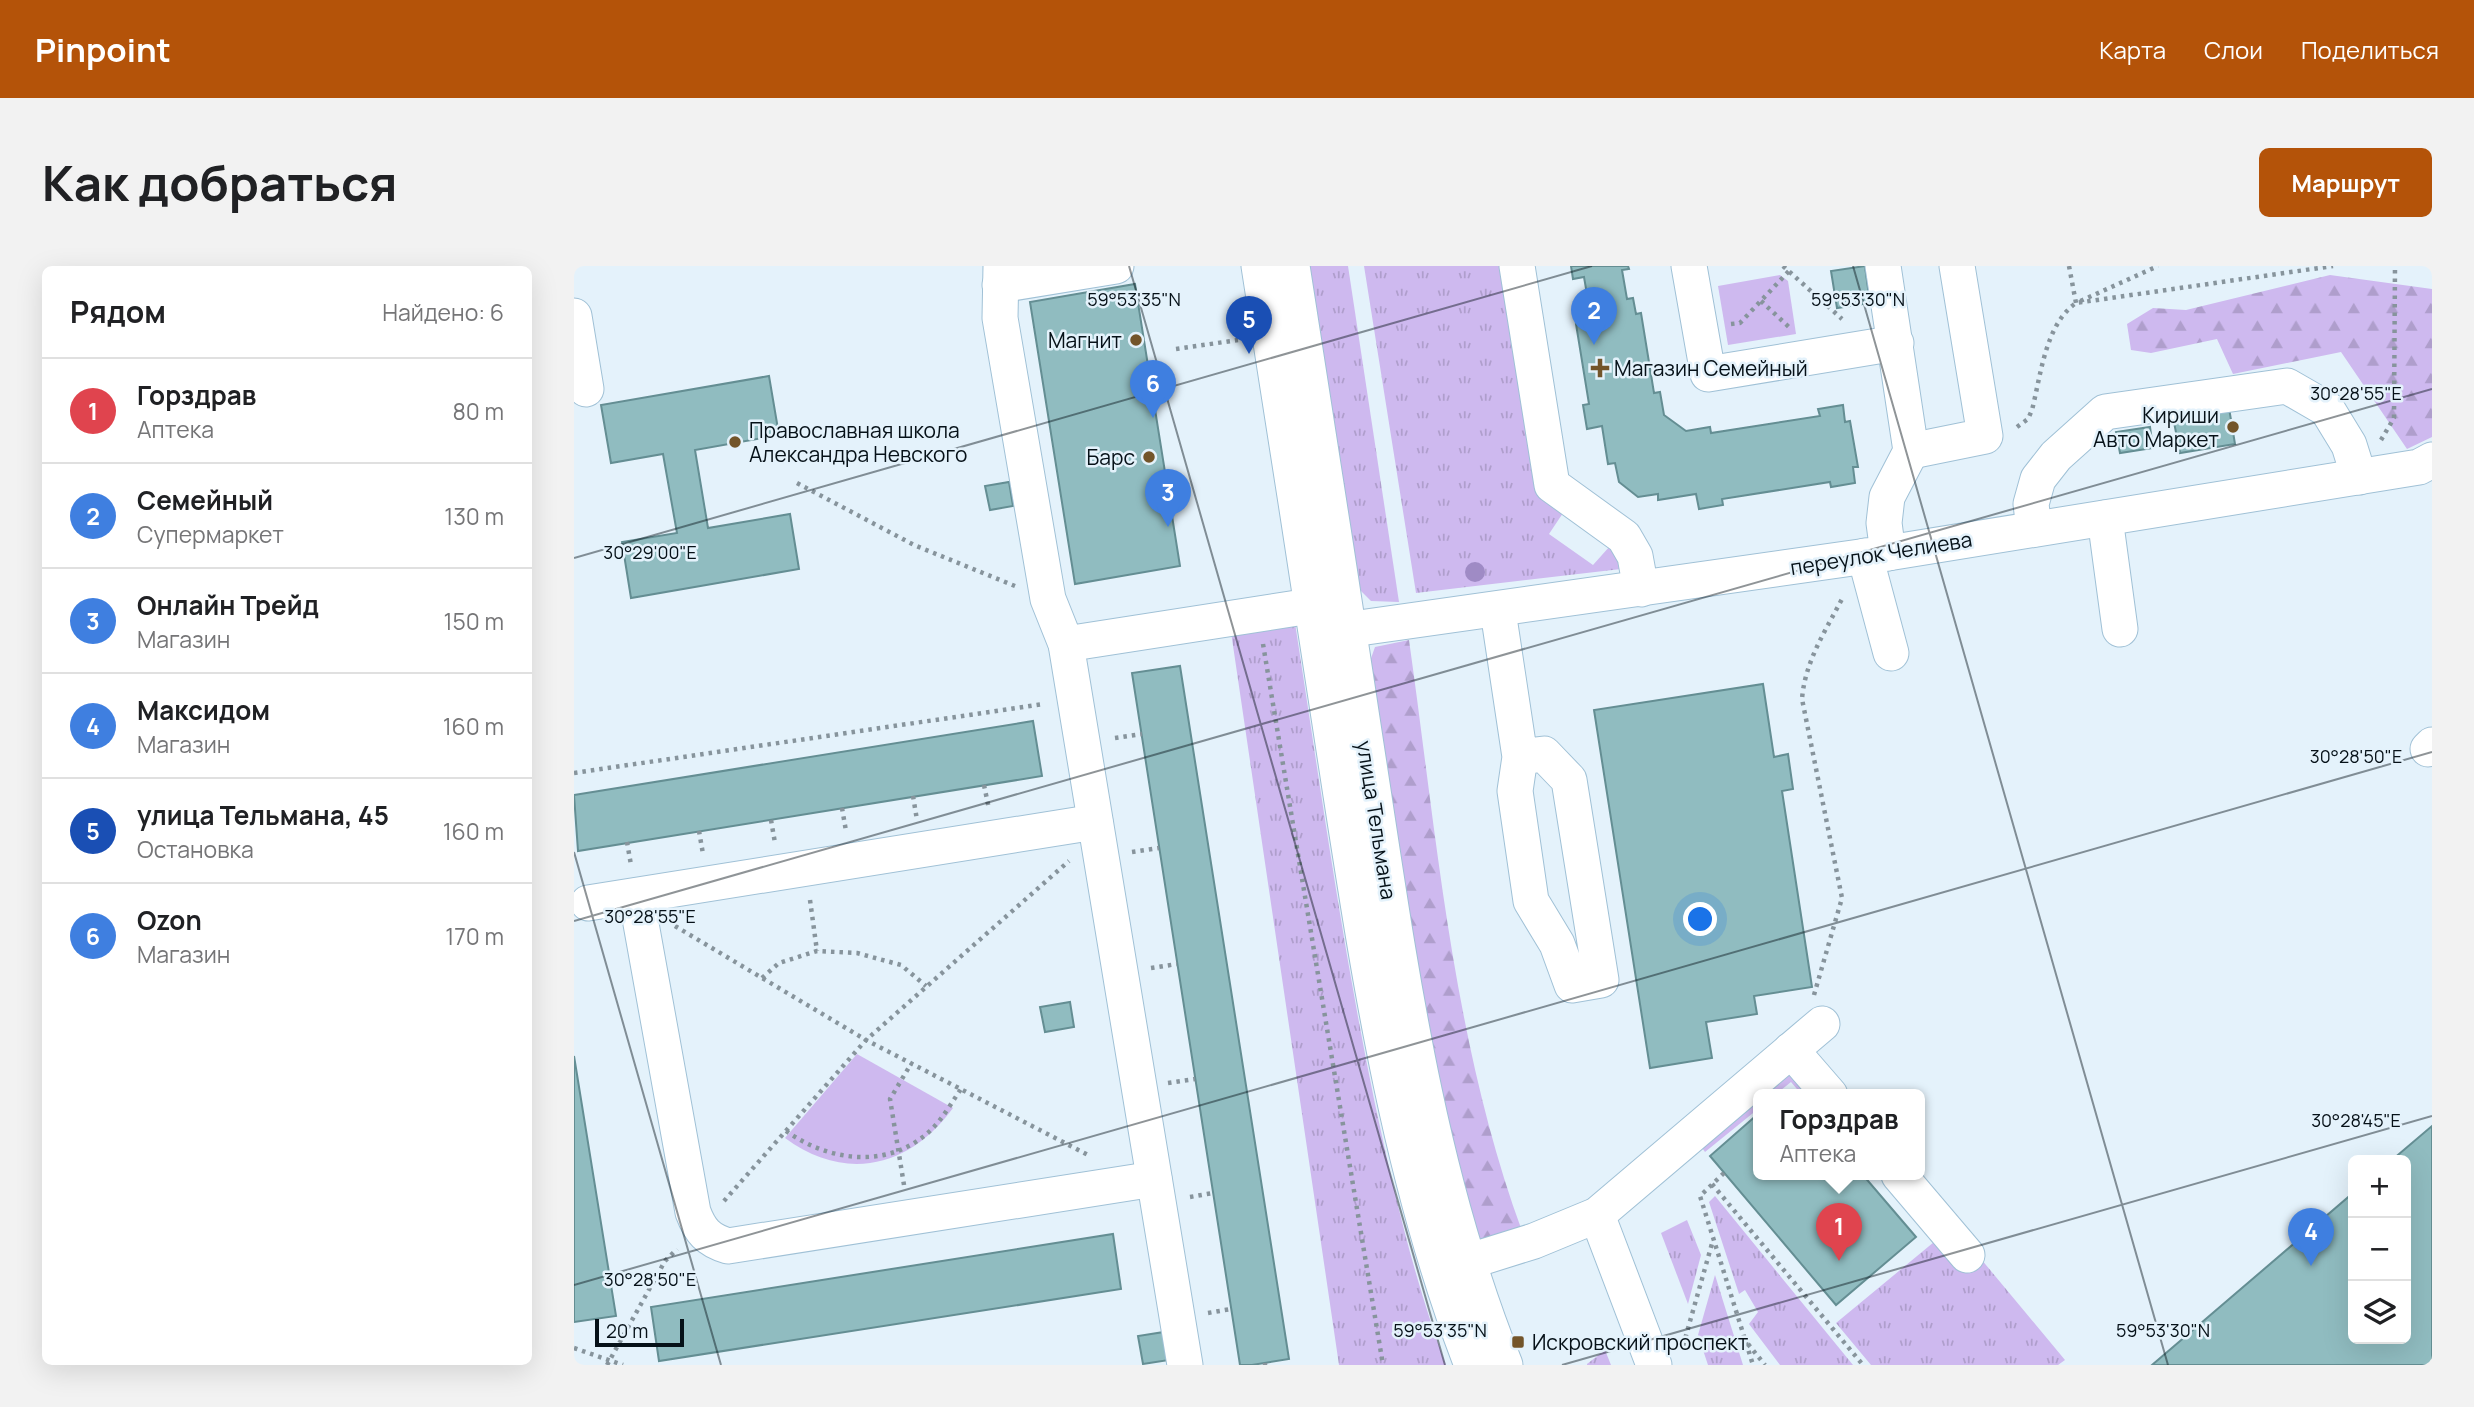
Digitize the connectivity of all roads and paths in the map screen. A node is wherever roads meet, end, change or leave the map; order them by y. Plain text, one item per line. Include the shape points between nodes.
1 (1116, 266) edge
2 (1259, 266) edge
3 (1292, 266) edge
4 (1517, 266) edge
5 (1689, 266) edge
6 (1783, 266) edge
7 (1884, 266) edge
8 (1957, 266) edge
9 (2069, 266) edge
10 (2158, 266) edge
11 (2333, 266) edge
12 (2395, 266) edge
13 (1789, 271) junction
14 (1001, 276) edge
15 (2076, 303) junction
16 (574, 316) edge
17 (1700, 331) junction
18 (1241, 340) dead end
19 (1884, 345) junction
20 (1176, 349) dead end
21 (586, 389) dead end
22 (1985, 436) junction
23 (1910, 451) junction
24 (2428, 471) edge
25 (2360, 477) junction
26 (797, 483) dead end
27 (2105, 518) junction
28 (2035, 529) junction
29 (1876, 555) junction
30 (1641, 589) junction
31 (1048, 599) junction
32 (1498, 611) junction
33 (1258, 614) junction
34 (1330, 618) junction
35 (2120, 629) dead end
36 (1066, 644) junction
37 (1891, 653) dead end
38 (1074, 700) junction
39 (1520, 757) junction
40 (574, 773) edge
41 (1096, 829) junction
42 (805, 869) junction
43 (637, 900) junction
44 (587, 904) dead end
45 (817, 951) junction
46 (762, 978) junction
47 (926, 986) junction
48 (1822, 1024) joint
49 (866, 1040) junction
50 (1791, 1050) junction
51 (911, 1063) junction
52 (1825, 1089) edge
53 (961, 1090) junction
54 (786, 1130) junction
55 (898, 1151) junction
56 (1724, 1173) dead end
57 (1146, 1180) junction
58 (1903, 1180) edge
59 (1712, 1184) junction
60 (1597, 1215) junction
61 (909, 1217) junction
62 (699, 1228) junction
63 (1714, 1239) junction
64 (1968, 1255) dead end
65 (1467, 1262) junction
66 (1745, 1339) junction
67 (574, 1348) edge
68 (1668, 1360) edge
69 (608, 1363) edge
70 (623, 1365) edge
71 (1185, 1365) edge
72 (1383, 1365) edge
73 (1472, 1365) edge
74 (1505, 1365) edge
75 (1753, 1365) edge
76 (1765, 1365) edge
77 (1863, 1365) edge

1 - 14 street
2 - 34 street, улица Тельмана
3 - 34 street, улица Тельмана
4 - 30 street via 1552,485 1624,537 1635,556
5 - 17 street
6 - 13 path
7 - 19 street
8 - 22 street
9 - 15 path
10 - 15 path
11 - 15 path
12 - 25 path via 2394,418
13 - 17 path via 1740,323
13 - 19 path
14 - 31 street via 1000,318
15 - 22 path via 2066,310 2051,336 2028,419 2020,426
16 - 21 street
17 - 19 street via 1708,374
18 - 20 path
19 - 23 street
22 - 23 street
23 - 29 street via 1887,497
24 - 25 street, переулок Челиева
25 - 27 street, переулок Челиева
25 - 28 street via 2328,408 2287,386 2105,412 2056,456 2038,479 2031,504
26 - 31 path via 914,545
27 - 28 street, переулок Челиева
27 - 35 street
28 - 29 street, переулок Челиева
29 - 30 street, переулок Челиева
29 - 37 street
29 - 48 path via 1810,660 1804,680 1802,699 1842,898 1814,994
30 - 32 street, переулок Челиева
31 - 36 street
32 - 34 street, переулок Челиева
32 - 39 street
33 - 34 street, переулок Челиева
33 - 36 street, переулок Челиева
33 - 72 path
34 - 65 street, улица Тельмана via 1441,1169
34 - 73 street, улица Тельмана via 1367,961 1392,1095 1438,1271
36 - 38 street
38 - 40 path
38 - 41 street
39 - 39 street via 1544,754 1569,780 1601,980 1572,985 1558,944 1531,901 1515,792
41 - 42 street
41 - 47 path
41 - 57 street
42 - 43 street
42 - 45 path
43 - 44 street
43 - 46 path
43 - 62 street
45 - 46 path via 779,963
45 - 47 path via 857,953 901,964
46 - 49 path
47 - 49 path
48 - 50 street
49 - 51 path
49 - 54 path
50 - 52 street
50 - 60 street
51 - 53 path
51 - 55 path via 890,1099
53 - 55 path via 933,1128
53 - 57 path
54 - 55 path via 822,1152 848,1158
54 - 62 path
55 - 61 path
56 - 59 path
57 - 61 street
57 - 71 street
58 - 64 street
59 - 63 path via 1700,1196
59 - 77 path
60 - 65 street
60 - 68 street
61 - 62 street via 728,1246 712,1241
62 - 69 path via 664,1261
63 - 66 path
63 - 68 path via 1685,1334
65 - 74 street, улица Тельмана
66 - 75 path
66 - 76 path
67 - 69 path
69 - 70 path

